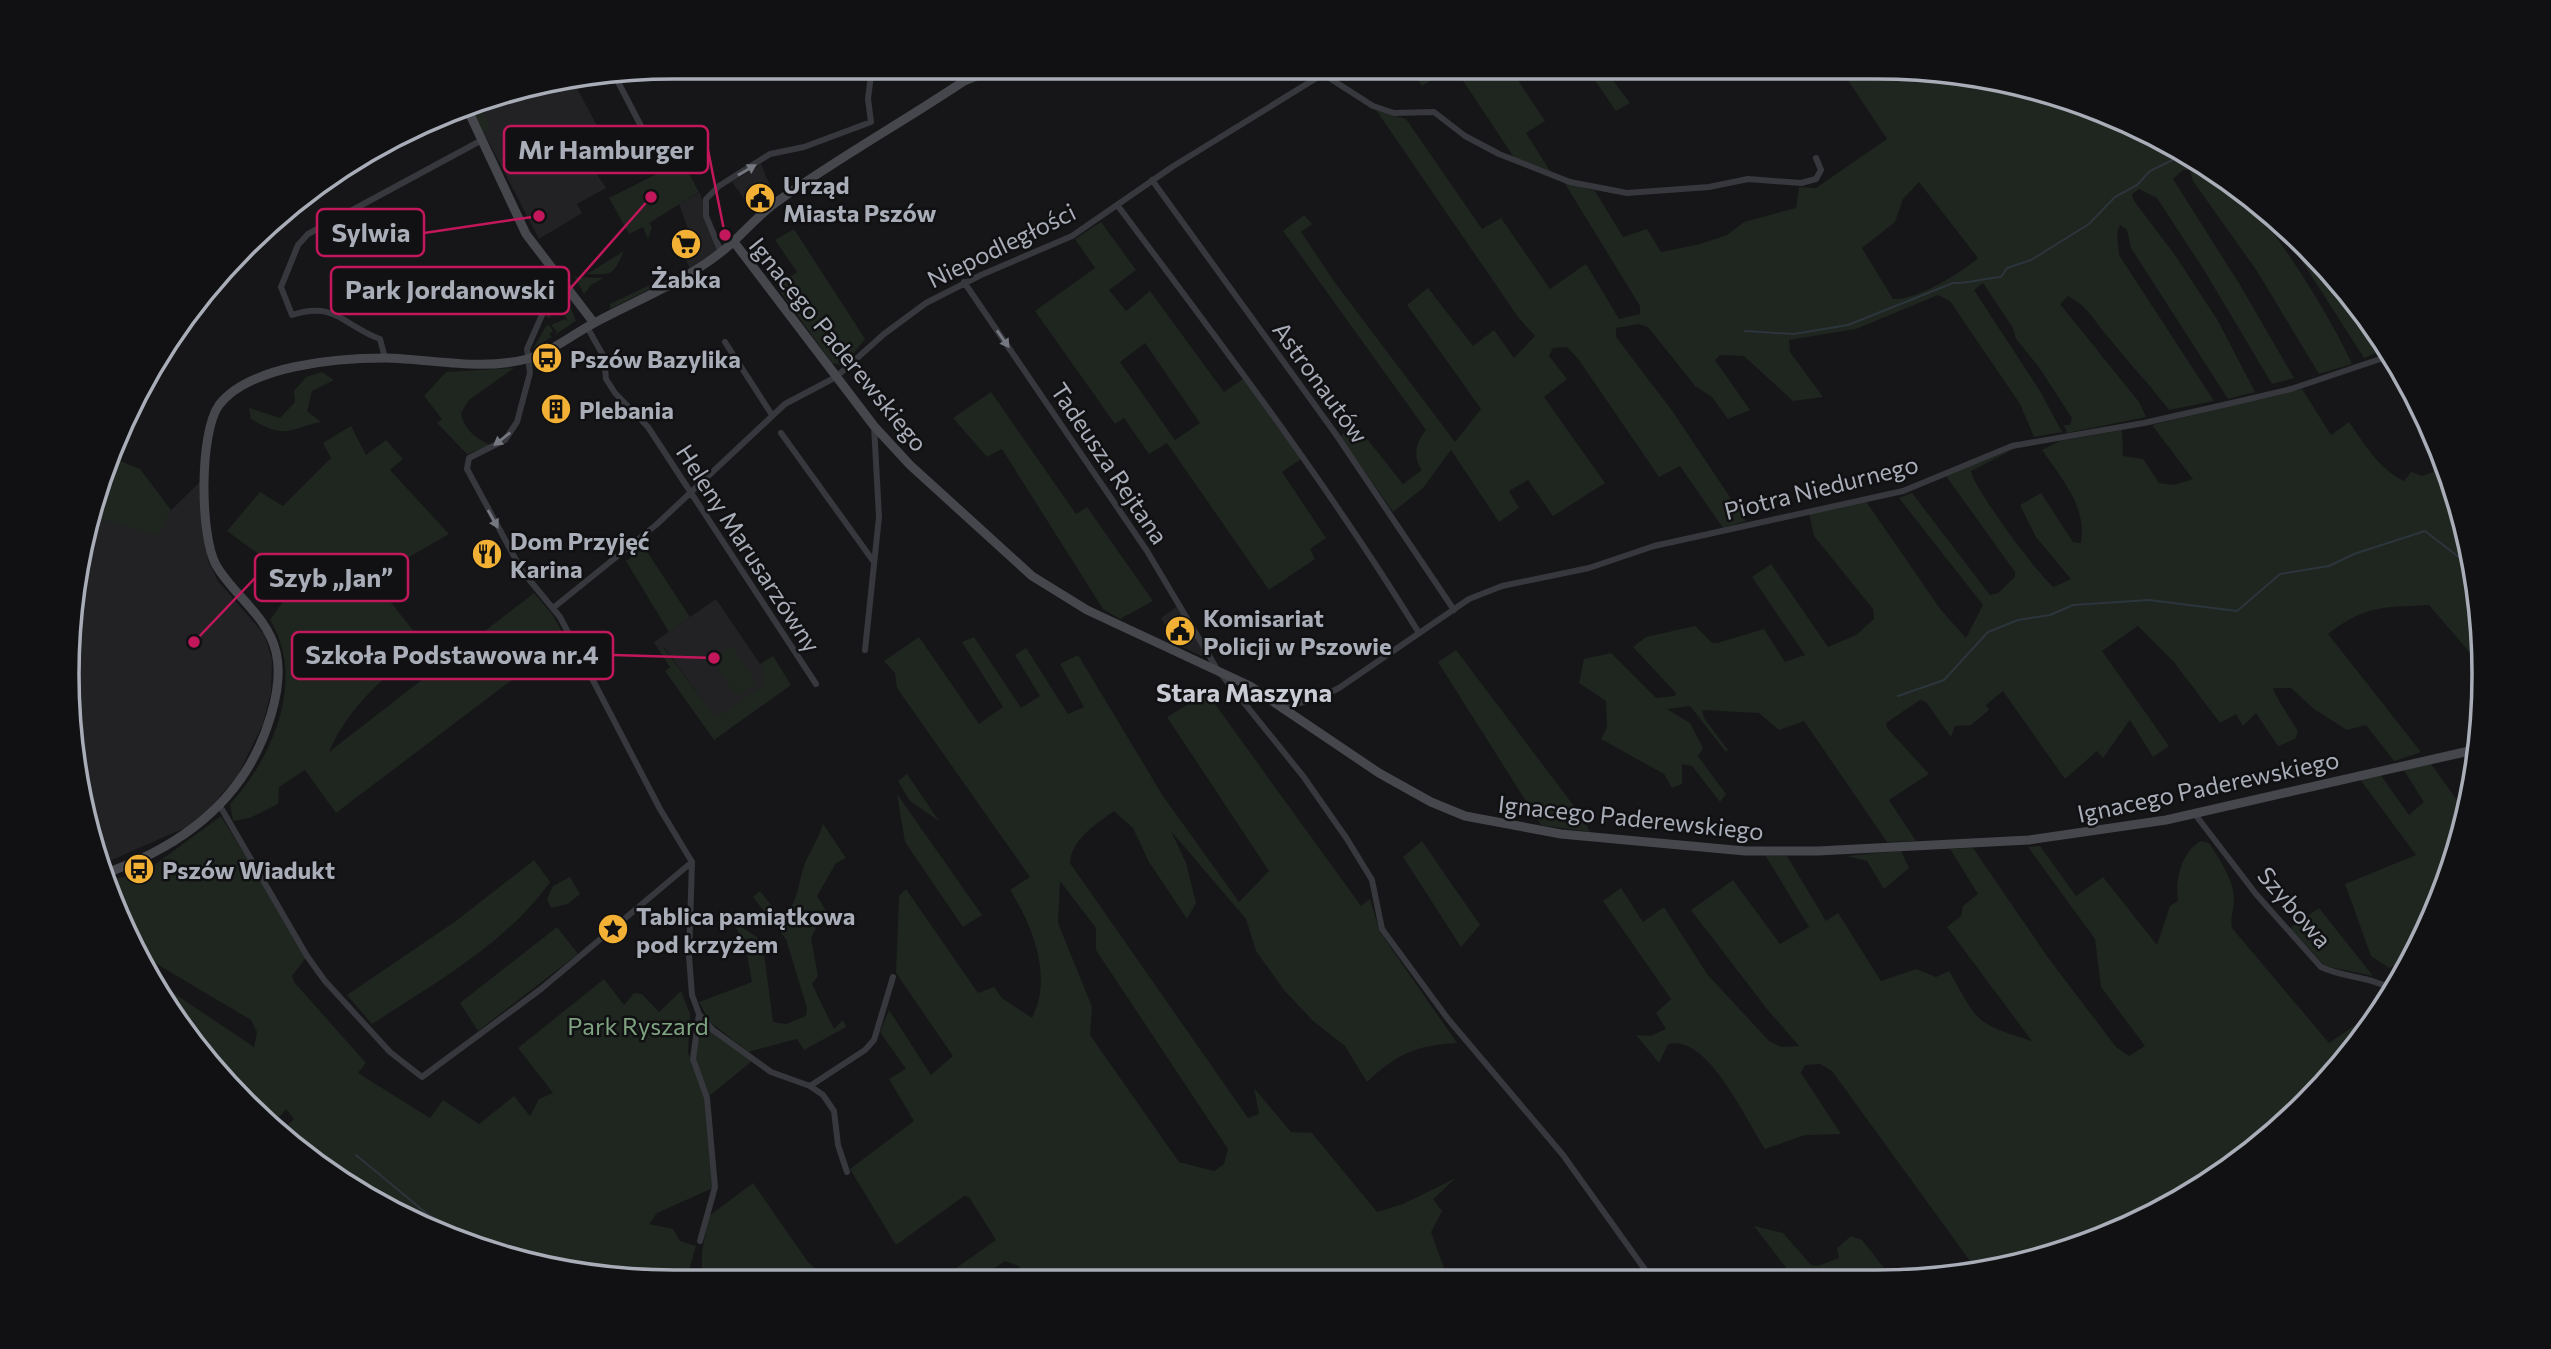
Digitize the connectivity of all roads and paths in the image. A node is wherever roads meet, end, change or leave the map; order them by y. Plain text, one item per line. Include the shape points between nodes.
1 (870, 79) edge
2 (969, 79) edge
3 (1309, 79) edge
4 (1333, 79) edge
5 (618, 82) edge
6 (470, 115) edge
7 (871, 122) junction
8 (887, 133) junction
9 (482, 140) junction
10 (654, 151) dead end
11 (1816, 158) dead end
12 (1152, 180) junction
13 (1118, 206) junction
14 (734, 242) junction
15 (721, 252) junction
16 (559, 277) junction
17 (964, 282) junction
18 (591, 325) junction
19 (725, 342) dead end
20 (384, 358) junction
21 (528, 358) junction
22 (2381, 359) edge
23 (836, 377) junction
24 (772, 415) junction
25 (874, 426) junction
26 (781, 433) dead end
27 (690, 495) junction
28 (874, 562) junction
29 (553, 607) junction
30 (1454, 610) junction
31 (1419, 633) junction
32 (865, 650) dead end
33 (1217, 669) junction
34 (816, 684) dead end
35 (1281, 708) junction
36 (2467, 751) edge
37 (220, 806) junction
38 (2194, 813) junction
39 (692, 862) junction
40 (112, 870) edge
41 (893, 977) dead end
42 (2384, 985) edge
43 (699, 1014) junction
44 (810, 1086) junction
45 (847, 1172) dead end
46 (700, 1241) dead end
47 (1645, 1270) edge

1 - 7 street
2 - 8 street
3 - 12 street, Niepodległości
4 - 11 street via 1373,106 1394,113 1434,112 1465,136 1516,162 1603,189 1669,191 1748,179 1801,183 1816,179 1821,170
5 - 10 street
6 - 9 street
7 - 8 street
15 -> 7 street via 706,216 706,199 719,186 770,154 804,148
8 - 14 street via 775,203
9 - 16 street via 526,234
9 - 20 street via 308,234 298,245 282,287 292,315 321,309 380,339
12 - 13 street, Niepodległości
12 - 30 street, Astronautów via 1335,433
13 - 17 street, Niepodległości via 1072,236
13 - 31 street via 1275,417
14 - 15 street
14 - 23 street, Ignacego Paderewskiego
15 - 18 street
16 - 18 street
16 - 21 street via 545,281 542,315 527,349
17 - 23 street, Niepodległości via 884,334
17 -> 33 street, Tadeusza Rejtana via 1081,451
18 - 21 street
18 - 27 street, Heleny Marusarzówny via 604,357 606,380 648,427
19 - 24 street
20 - 21 street via 472,365
20 - 37 street via 282,371 232,391 214,414 206,459 209,547 220,571 268,631 278,668 274,703 261,744
21 -> 29 street via 523,408 505,440 469,458 467,469 522,571
22 - 30 street, Piotra Niedurnego via 2232,403 2012,446 1916,487 1654,546 1590,568 1502,586
23 - 24 street, Niepodległości
23 - 25 street, Ignacego Paderewskiego
24 - 27 street, Niepodległości
25 - 28 street via 879,495
25 - 33 street, Ignacego Paderewskiego via 939,493 1032,576 1087,610
26 - 28 street
27 - 29 street, Niepodległości
27 - 34 street, Heleny Marusarzówny
28 - 32 street
29 - 39 street via 658,807
30 - 31 street, Piotra Niedurnego
31 - 35 street, Piotra Niedurnego via 1339,688
33 - 35 street, Ignacego Paderewskiego
33 - 47 street, Tadeusza Rejtana via 1347,839 1372,880 1382,929 1448,1019 1563,1155
35 - 38 street, Ignacego Paderewskiego via 1431,803 1477,819 1561,834 1720,849 1818,851 2029,840
36 - 38 street, Ignacego Paderewskiego
37 - 39 street via 325,981 390,1052 422,1077 541,989
37 - 40 street via 160,850
38 - 42 street, Szybowa via 2256,894 2321,967
39 - 43 street via 689,956 692,995
41 - 44 street via 874,1040
43 - 44 street via 713,1030 771,1072
43 - 46 street via 693,1059 707,1098 715,1187
44 - 45 street via 824,1095 834,1111

